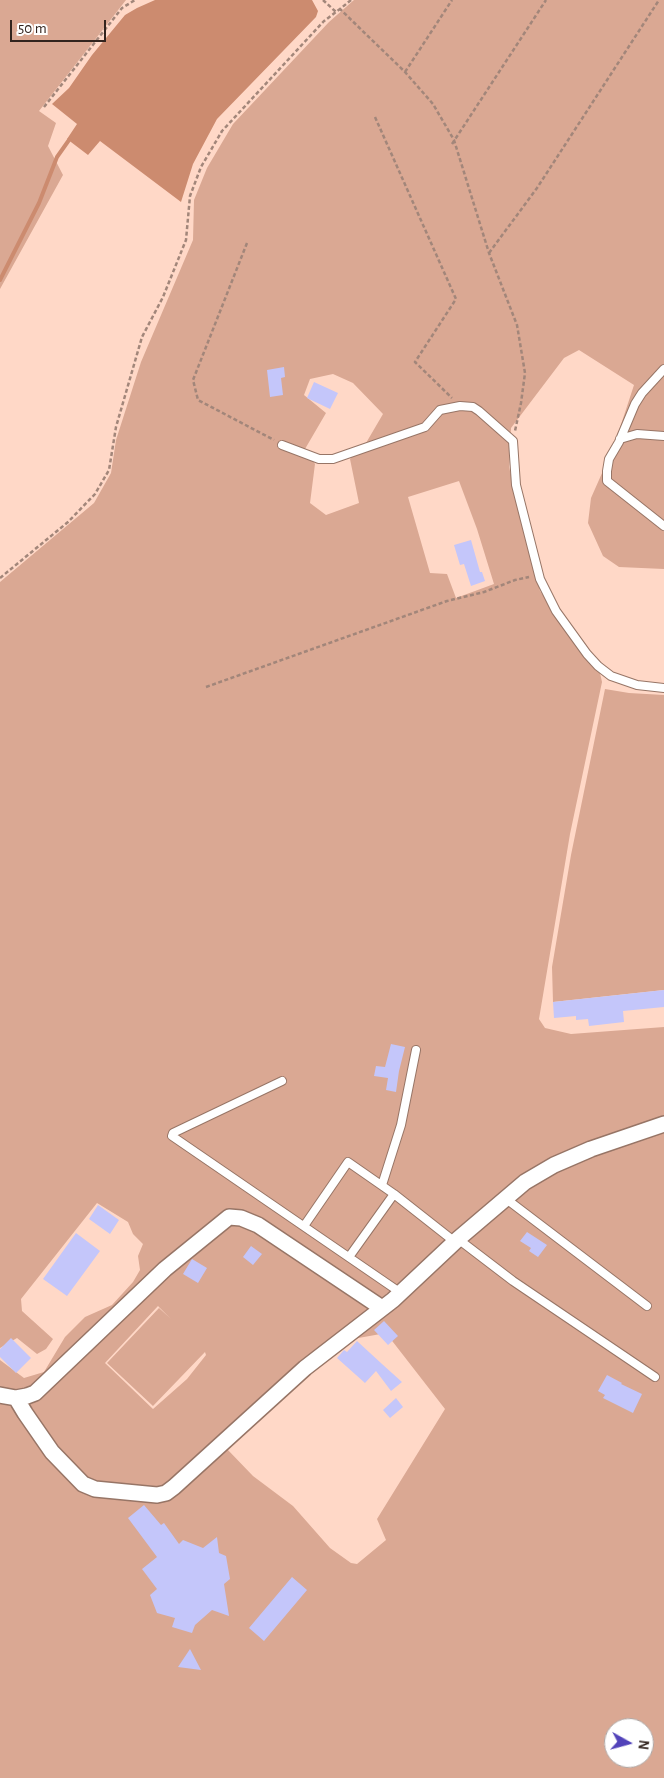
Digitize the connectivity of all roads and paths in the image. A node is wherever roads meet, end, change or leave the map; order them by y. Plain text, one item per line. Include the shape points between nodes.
1 (135, 0) edge
2 (323, 0) edge
3 (351, 0) edge
4 (452, 0) edge
5 (546, 0) edge
6 (659, 0) edge
7 (340, 9) junction
8 (336, 12) junction
9 (405, 72) junction
10 (44, 107) dead end
11 (375, 117) dead end
12 (452, 144) dead end
13 (247, 243) dead end
14 (489, 253) junction
15 (664, 369) edge
16 (460, 406) junction
17 (664, 436) edge
18 (620, 439) junction
19 (513, 441) junction
20 (282, 445) joint
21 (664, 526) edge
22 (0, 578) edge
23 (540, 578) junction
24 (206, 687) dead end
25 (664, 688) edge
26 (416, 1050) dead end
27 (282, 1081) dead end
28 (664, 1124) edge
29 (382, 1186) junction
30 (394, 1194) junction
31 (506, 1198) junction
32 (304, 1226) junction
33 (456, 1241) junction
34 (349, 1257) junction
35 (400, 1292) junction
36 (647, 1306) dead end
37 (382, 1308) junction
38 (655, 1378) dead end
39 (0, 1395) edge
40 (16, 1398) junction

1 - 10 path via 122,8
2 - 8 path
3 - 7 path
4 - 9 path
5 - 12 path
6 - 14 path via 537,188
7 - 8 path
7 - 9 path
8 - 22 path via 222,131 201,167 190,196 186,240 163,297 142,337 116,427 109,470 95,494 68,522
9 - 14 path via 433,104 454,140
11 - 16 path via 456,300 414,362
13 - 20 path via 193,380 198,400
14 - 19 path via 517,325 525,373
15 - 18 lane via 642,393
16 - 19 lane via 473,407
16 - 20 lane via 440,410 425,427 333,459 319,459
17 - 18 lane via 636,434
18 - 21 lane via 610,459 607,481
19 - 23 lane via 516,485
23 - 24 path via 528,577 447,601
23 - 25 lane via 556,611 598,666 621,680
26 - 29 lane via 401,1125
27 - 32 lane via 172,1136
28 - 31 street via 554,1165
29 - 30 lane
29 - 32 lane via 348,1162
30 - 33 lane
30 - 34 lane
31 - 33 street
31 - 36 lane
32 - 34 lane
33 - 35 street
33 - 38 lane
34 - 35 lane
35 - 37 street
37 - 40 street via 258,1225 229,1217 165,1269 35,1393
37 - 40 street via 305,1368 166,1493 157,1495 95,1489 83,1484 52,1452
39 - 40 street

